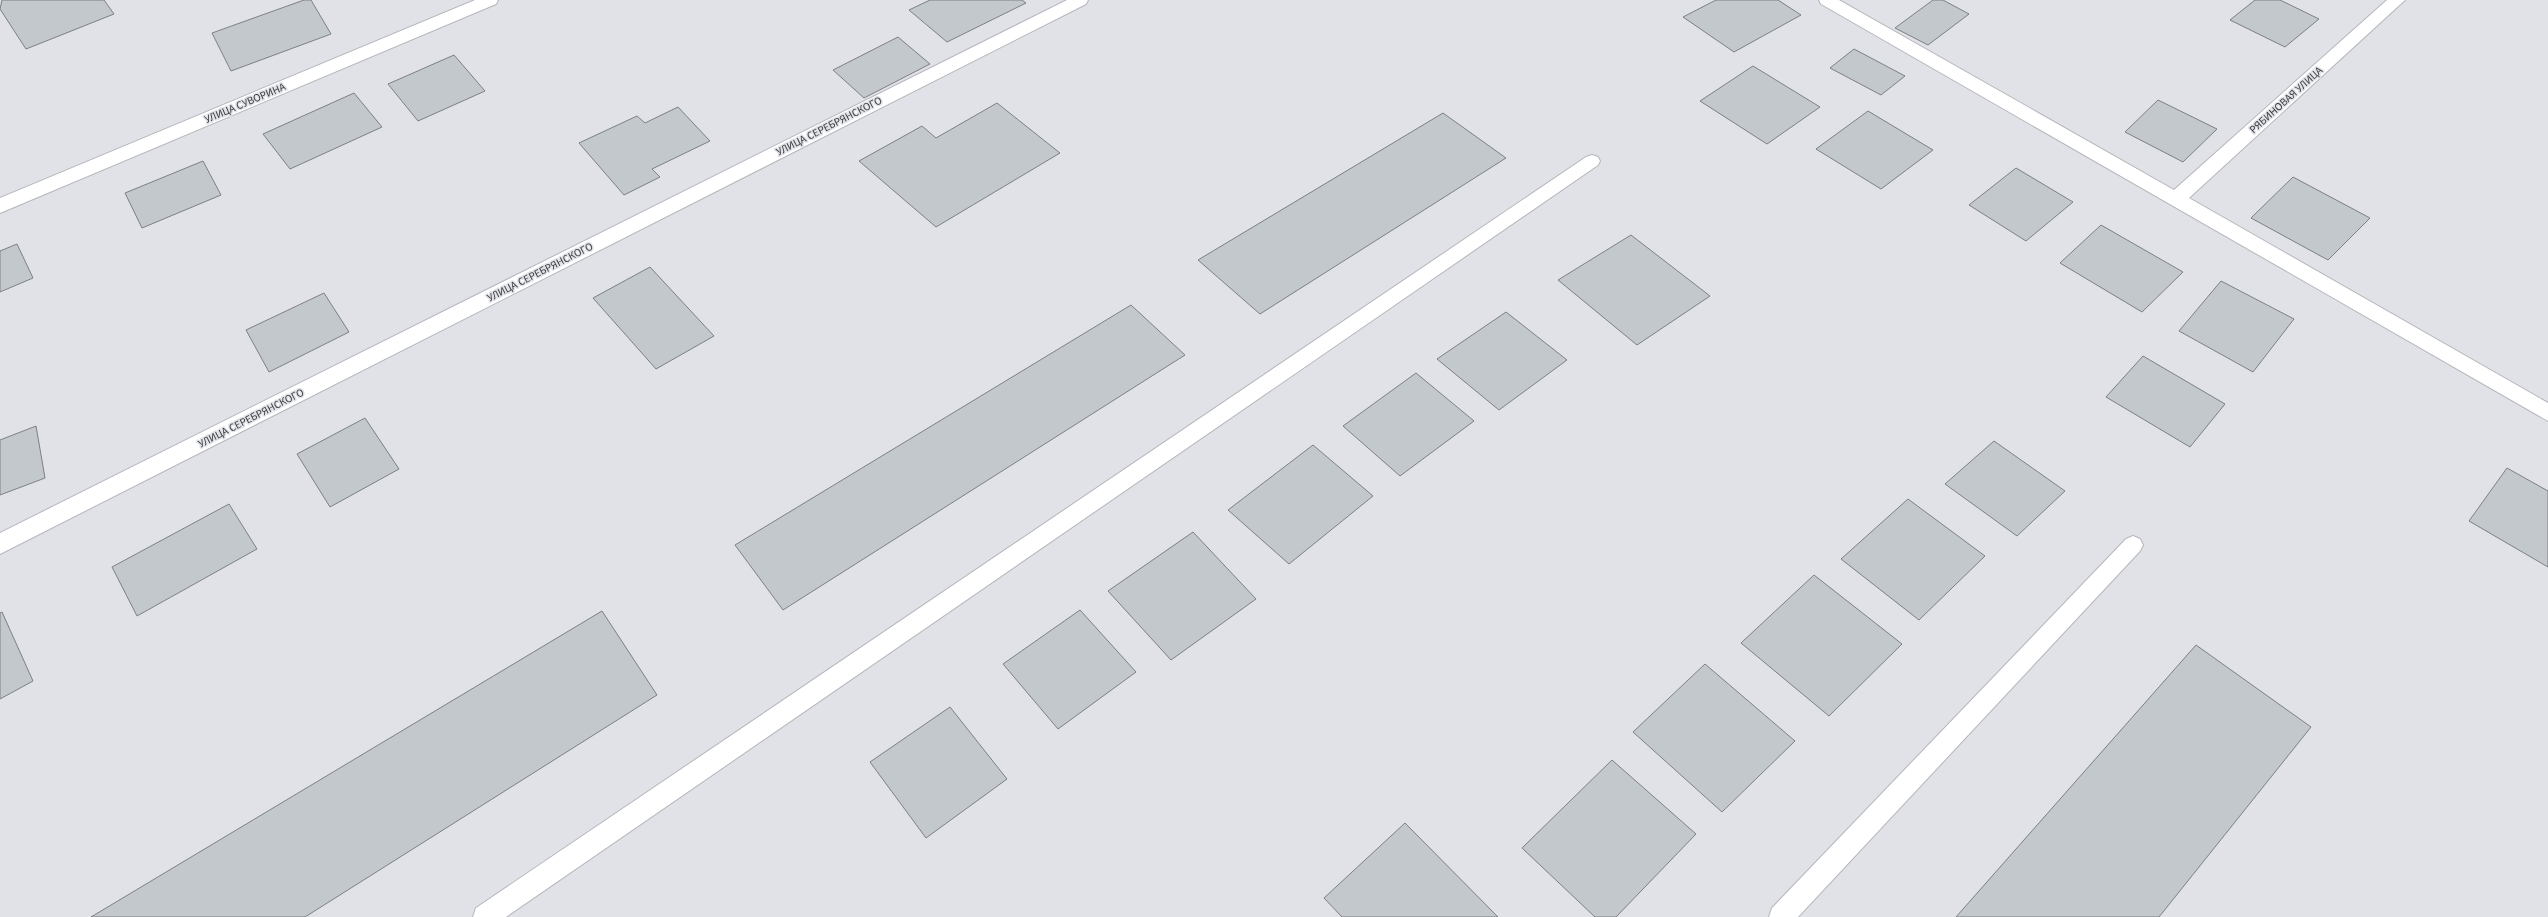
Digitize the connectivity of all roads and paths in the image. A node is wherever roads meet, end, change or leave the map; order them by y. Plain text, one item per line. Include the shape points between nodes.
1 (490, 0) edge
2 (1080, 0) edge
3 (2397, 0) edge
4 (1833, 1) edge
5 (1592, 161) dead end
6 (2176, 199) junction
7 (0, 206) edge
8 (2548, 413) edge
9 (0, 544) edge
10 (2133, 545) dead end
11 (485, 917) edge
12 (1782, 917) edge

1 - 7 street, УЛИЦА СУВОРИНА
2 - 9 street, УЛИЦА СЕРЕБРЯНСКОГО
3 - 6 street, РЯБИНОВАЯ УЛИЦА
4 - 6 street
5 - 11 lane
6 - 8 street
10 - 12 lane

